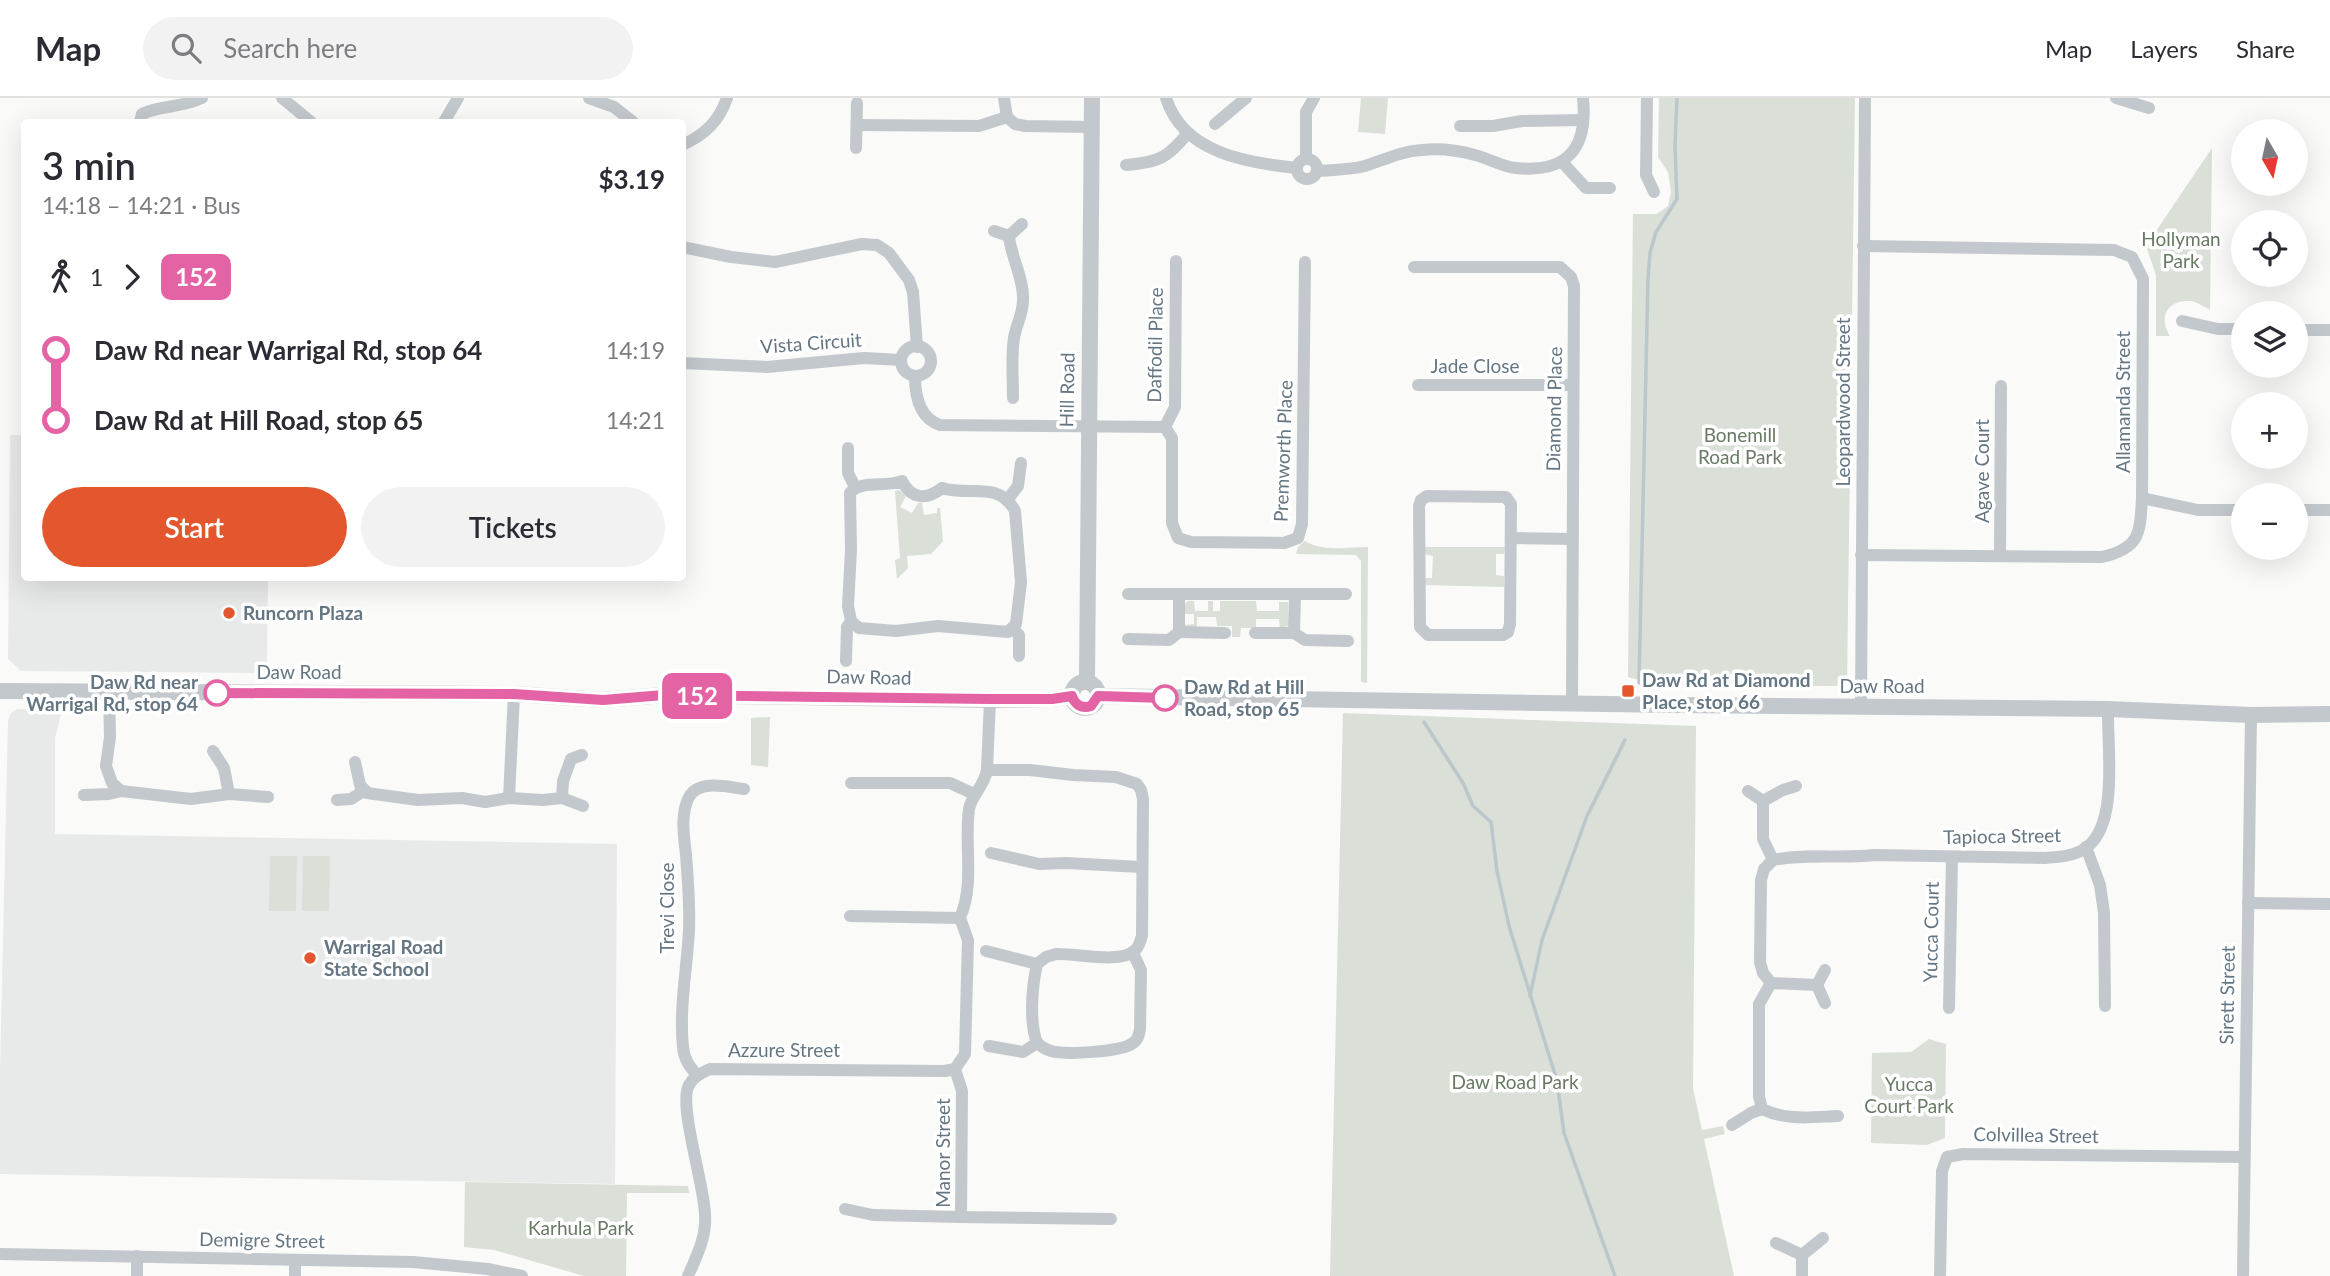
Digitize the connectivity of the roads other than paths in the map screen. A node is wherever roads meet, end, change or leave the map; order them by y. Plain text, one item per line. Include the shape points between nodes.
1 (202, 98) edge
2 (282, 98) edge
3 (458, 98) edge
4 (589, 98) edge
5 (727, 98) edge
6 (1004, 98) edge
7 (1092, 98) edge
8 (1166, 98) edge
9 (1246, 98) edge
10 (1314, 98) edge
11 (1583, 98) edge
12 (1647, 98) edge
13 (1866, 98) edge
14 (2116, 98) edge
15 (857, 103) dead end
16 (2149, 108) dead end
17 (1007, 117) junction
18 (141, 119) edge
19 (307, 119) edge
20 (446, 119) edge
21 (629, 119) edge
22 (1583, 120) junction
23 (1216, 124) dead end
24 (857, 125) junction
25 (1460, 126) dead end
26 (1092, 127) junction
27 (1187, 134) junction
28 (686, 143) edge
29 (856, 148) dead end
30 (1563, 163) junction
31 (1302, 164) junction
32 (1126, 165) dead end
33 (1610, 188) dead end
34 (1654, 192) dead end
35 (1022, 224) dead end
36 (994, 232) dead end
37 (1009, 236) junction
38 (1863, 246) junction
39 (686, 248) edge
40 (1176, 261) dead end
41 (1305, 262) dead end
42 (1413, 267) dead end
43 (2182, 321) dead end
44 (2231, 330) edge
45 (2308, 330) edge
46 (2330, 330) edge
47 (917, 347) junction
48 (901, 360) junction
49 (686, 363) edge
50 (915, 376) junction
51 (1418, 385) dead end
52 (1573, 385) junction
53 (2001, 386) dead end
54 (1013, 398) dead end
55 (1088, 426) junction
56 (1165, 427) junction
57 (848, 448) dead end
58 (1021, 463) dead end
59 (855, 486) junction
60 (2142, 498) junction
61 (1008, 499) junction
62 (2231, 510) edge
63 (2308, 510) edge
64 (2330, 510) edge
65 (1511, 538) junction
66 (1572, 539) junction
67 (1861, 555) junction
68 (2000, 556) junction
69 (1128, 594) dead end
70 (1295, 594) junction
71 (1346, 594) dead end
72 (1179, 595) junction
73 (851, 621) junction
74 (1012, 628) junction
75 (1179, 632) junction
76 (1225, 633) dead end
77 (1255, 633) dead end
78 (1294, 633) junction
79 (1128, 639) dead end
80 (1348, 641) dead end
81 (1020, 656) dead end
82 (846, 661) dead end
83 (1087, 682) junction
84 (0, 691) edge
85 (109, 692) junction
86 (514, 694) junction
87 (1072, 696) junction
88 (1098, 696) junction
89 (990, 699) junction
90 (1572, 702) junction
91 (1861, 706) junction
92 (2108, 709) junction
93 (2330, 714) edge
94 (2251, 715) junction
95 (214, 751) dead end
96 (582, 755) dead end
97 (355, 762) dead end
98 (987, 770) junction
99 (850, 783) dead end
100 (1796, 786) dead end
101 (744, 789) dead end
102 (121, 790) junction
103 (365, 790) junction
104 (1748, 791) dead end
105 (229, 794) junction
106 (974, 794) junction
107 (84, 795) dead end
108 (268, 797) dead end
109 (509, 798) junction
110 (562, 799) junction
111 (337, 800) dead end
112 (1763, 801) junction
113 (583, 806) dead end
114 (2087, 847) junction
115 (991, 853) dead end
116 (1952, 857) junction
117 (1773, 860) junction
118 (1141, 867) junction
119 (2248, 903) junction
120 (2330, 904) edge
121 (850, 916) dead end
122 (960, 918) junction
123 (986, 951) dead end
124 (1133, 953) junction
125 (1037, 964) junction
126 (1825, 970) dead end
127 (1771, 983) junction
128 (1816, 985) junction
129 (1825, 1003) dead end
130 (2105, 1006) dead end
131 (1949, 1008) dead end
132 (1038, 1043) junction
133 (989, 1046) dead end
134 (955, 1069) junction
135 (697, 1075) junction
136 (1762, 1109) junction
137 (1838, 1116) dead end
138 (1732, 1125) dead end
139 (2244, 1157) junction
140 (845, 1209) dead end
141 (961, 1217) junction
142 (1111, 1219) dead end
143 (1824, 1238) dead end
144 (1776, 1243) dead end
145 (0, 1254) edge
146 (1802, 1255) junction
147 (137, 1256) junction
148 (295, 1260) junction
149 (455, 1271) edge
150 (137, 1276) edge
151 (295, 1276) edge
152 (522, 1276) edge
153 (688, 1276) edge
154 (1802, 1276) edge
155 (1940, 1276) edge
156 (2243, 1276) edge

1 - 18 street via 156,107
2 - 19 street
3 - 20 street
4 - 21 street via 614,107
5 - 28 street via 715,122
6 - 17 street
7 - 26 street, Hill Road
8 - 27 street via 1171,115
9 - 23 street
10 - 31 street via 1306,111
11 - 22 street
12 - 34 street via 1646,175
13 - 38 street, Leopardwood Street
14 - 16 street
15 - 24 street
17 - 24 street via 979,126
17 - 26 street via 1026,126
22 - 25 street
22 - 30 street via 1578,145
24 - 29 street
26 - 55 street, Hill Road
27 - 31 street via 1238,159
27 - 32 street via 1172,152 1148,163
30 - 31 street via 1513,168 1474,154 1428,149 1363,166 1317,171 1314,162
30 - 33 street via 1586,188
35 - 37 street
36 - 37 street
37 - 54 street via 1023,300 1014,336
38 - 60 street, Allamanda Street via 2114,250 2132,257 2143,279
38 - 67 street, Leopardwood Street
39 - 47 street via 775,262 877,245 909,279
40 - 56 street, Daffodil Place via 1175,407
41 - 56 street, Premworth Place via 1302,524 1298,538 1284,543 1178,538 1172,523 1172,438
42 - 52 street, Diamond Place via 1560,267 1574,286
43 - 44 street
45 - 46 street
47 - 48 street via 908,349
47 - 50 street via 926,351 930,364
48 - 49 street, Vista Circuit via 864,358 767,368
48 - 50 street via 906,373
50 - 55 street via 917,401 931,422 940,425
51 - 52 street, Jade Close
52 - 66 street, Diamond Place
53 - 68 street, Agave Court
55 - 56 street
55 - 83 street, Hill Road
57 - 59 street via 848,473
58 - 61 street via 1018,486
59 - 61 street via 902,481 920,496 932,496 942,488 995,491
59 - 73 street via 849,501
60 - 62 street via 2198,510
60 - 68 street, Allamanda Street via 2140,530 2133,544 2121,552
61 - 74 street via 1015,511 1021,582
63 - 64 street
65 - 65 street via 1508,632 1424,632 1420,627 1420,500 1427,496 1506,497 1511,504
65 - 66 street
66 - 90 street, Diamond Place
67 - 68 street, Allamanda Street
67 - 91 street, Leopardwood Street
69 - 72 street
70 - 71 street
70 - 72 street
70 - 78 street
72 - 75 street
73 - 74 street via 859,628 874,630 938,626 1008,632
73 - 82 street
74 - 81 street via 1019,635
75 - 76 street
75 - 79 street via 1169,640
77 - 78 street
78 - 80 street via 1305,640
83 - 87 street via 1076,685
83 - 88 street via 1097,688
84 - 85 street, Daw Road
85 - 86 street, Daw Road
85 - 102 street via 106,766 112,783
86 - 89 street, Daw Road via 594,700 664,695
86 - 109 street
87 - 88 street, Daw Road via 1083,707 1091,706
87 - 89 street, Daw Road
88 - 90 street, Daw Road
89 - 98 street, Manor Street
90 - 91 street, Daw Road
91 - 92 street, Daw Road
92 - 94 street, Daw Road
92 - 114 street, Tapioca Street via 2105,821
93 - 94 street, Daw Road
94 - 119 street, Sirett Street
95 - 105 street via 224,768
96 - 110 street via 567,766
97 - 103 street
98 - 106 street, Manor Street
98 - 118 street via 1116,777 1137,784 1143,799
99 - 106 street via 950,783
100 - 112 street
101 - 135 street, Trevi Close via 697,789 686,807 689,930 683,1049 687,1064
102 - 105 street via 191,799
102 - 107 street
103 - 109 street via 418,800
103 - 111 street via 351,799
104 - 112 street
105 - 108 street
106 - 122 street, Manor Street via 969,809 968,900
109 - 110 street
110 - 113 street
112 - 117 street via 1763,839
114 - 116 street, Tapioca Street via 2068,856 2045,858
114 - 130 street via 2104,913
115 - 118 street via 1039,864
116 - 117 street, Tapioca Street
116 - 131 street, Yucca Court
117 - 127 street via 1761,880 1760,962
118 - 124 street via 1142,936
119 - 120 street
119 - 139 street, Sirett Street
121 - 122 street
122 - 134 street, Manor Street via 968,940 965,1054
123 - 125 street
124 - 125 street via 1121,957 1056,954
124 - 132 street via 1141,970 1140,1029 1134,1043 1070,1054 1049,1051
125 - 132 street via 1033,996
126 - 128 street
127 - 128 street
127 - 136 street via 1759,1004
128 - 129 street
132 - 133 street via 1023,1052
134 - 135 street, Azzure Street via 710,1069
134 - 141 street, Manor Street via 962,1091
135 - 153 street via 688,1086 686,1099 705,1225
136 - 137 street via 1789,1118
136 - 138 street
139 - 155 street, Colvillea Street via 1947,1157 1942,1171
139 - 156 street, Sirett Street
140 - 141 street via 873,1215
141 - 142 street, Manor Street
143 - 146 street
144 - 146 street
145 - 147 street, Demigre Street
146 - 154 street
147 - 148 street, Demigre Street
147 - 150 street
148 - 149 street, Demigre Street via 413,1262
148 - 151 street
149 - 152 street, Demigre Street

